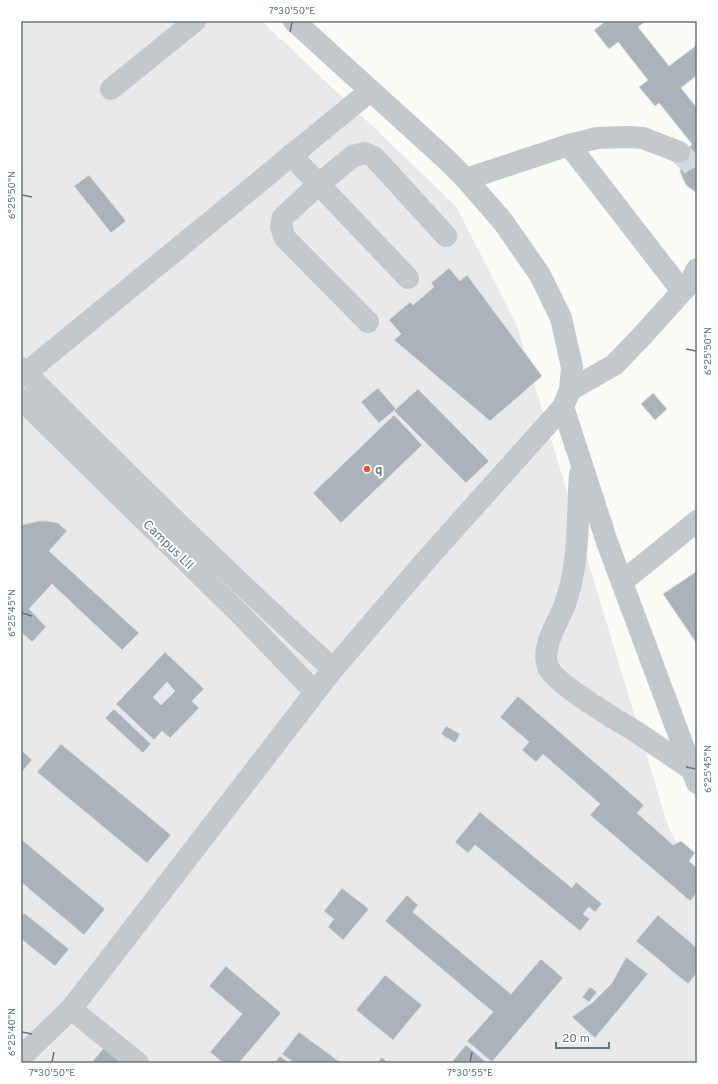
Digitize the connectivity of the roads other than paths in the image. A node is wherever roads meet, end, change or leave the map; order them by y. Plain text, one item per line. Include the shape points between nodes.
1 (195, 21) edge
2 (294, 21) edge
3 (111, 88) dead end
4 (370, 90) junction
5 (569, 145) junction
6 (679, 152) tunnel mouth
7 (291, 155) junction
8 (466, 179) junction
9 (319, 184) junction
10 (446, 236) dead end
11 (697, 269) edge
12 (408, 278) dead end
13 (682, 292) junction
14 (368, 322) dead end
15 (23, 373) edge
16 (566, 398) junction
17 (21, 399) edge
18 (580, 460) junction
19 (697, 521) edge
20 (622, 582) junction
21 (333, 669) junction
22 (315, 692) junction
23 (695, 772) edge
24 (71, 1009) junction
25 (21, 1057) edge
26 (138, 1063) edge

1 - 3 street
2 - 4 street
4 - 7 street
4 - 8 street
5 - 6 street via 597,138 628,137 648,140
5 - 8 street
5 - 13 street
7 - 9 street
7 - 15 street
8 - 16 street via 504,223 540,275 561,318 572,367
9 - 10 street via 353,156 365,153 374,157
9 - 12 street
9 - 14 street via 283,217 281,227 285,238
11 - 13 street
13 - 16 street via 614,365
15 - 21 street via 267,609
16 - 18 street
16 - 21 street
17 - 22 street, Campus Lll via 241,615
18 - 20 street
18 - 23 street via 573,575 565,603 549,640 546,655 548,667 577,694
19 - 20 street
20 - 23 street
21 - 22 street
22 - 24 street
24 - 25 street
24 - 26 street

